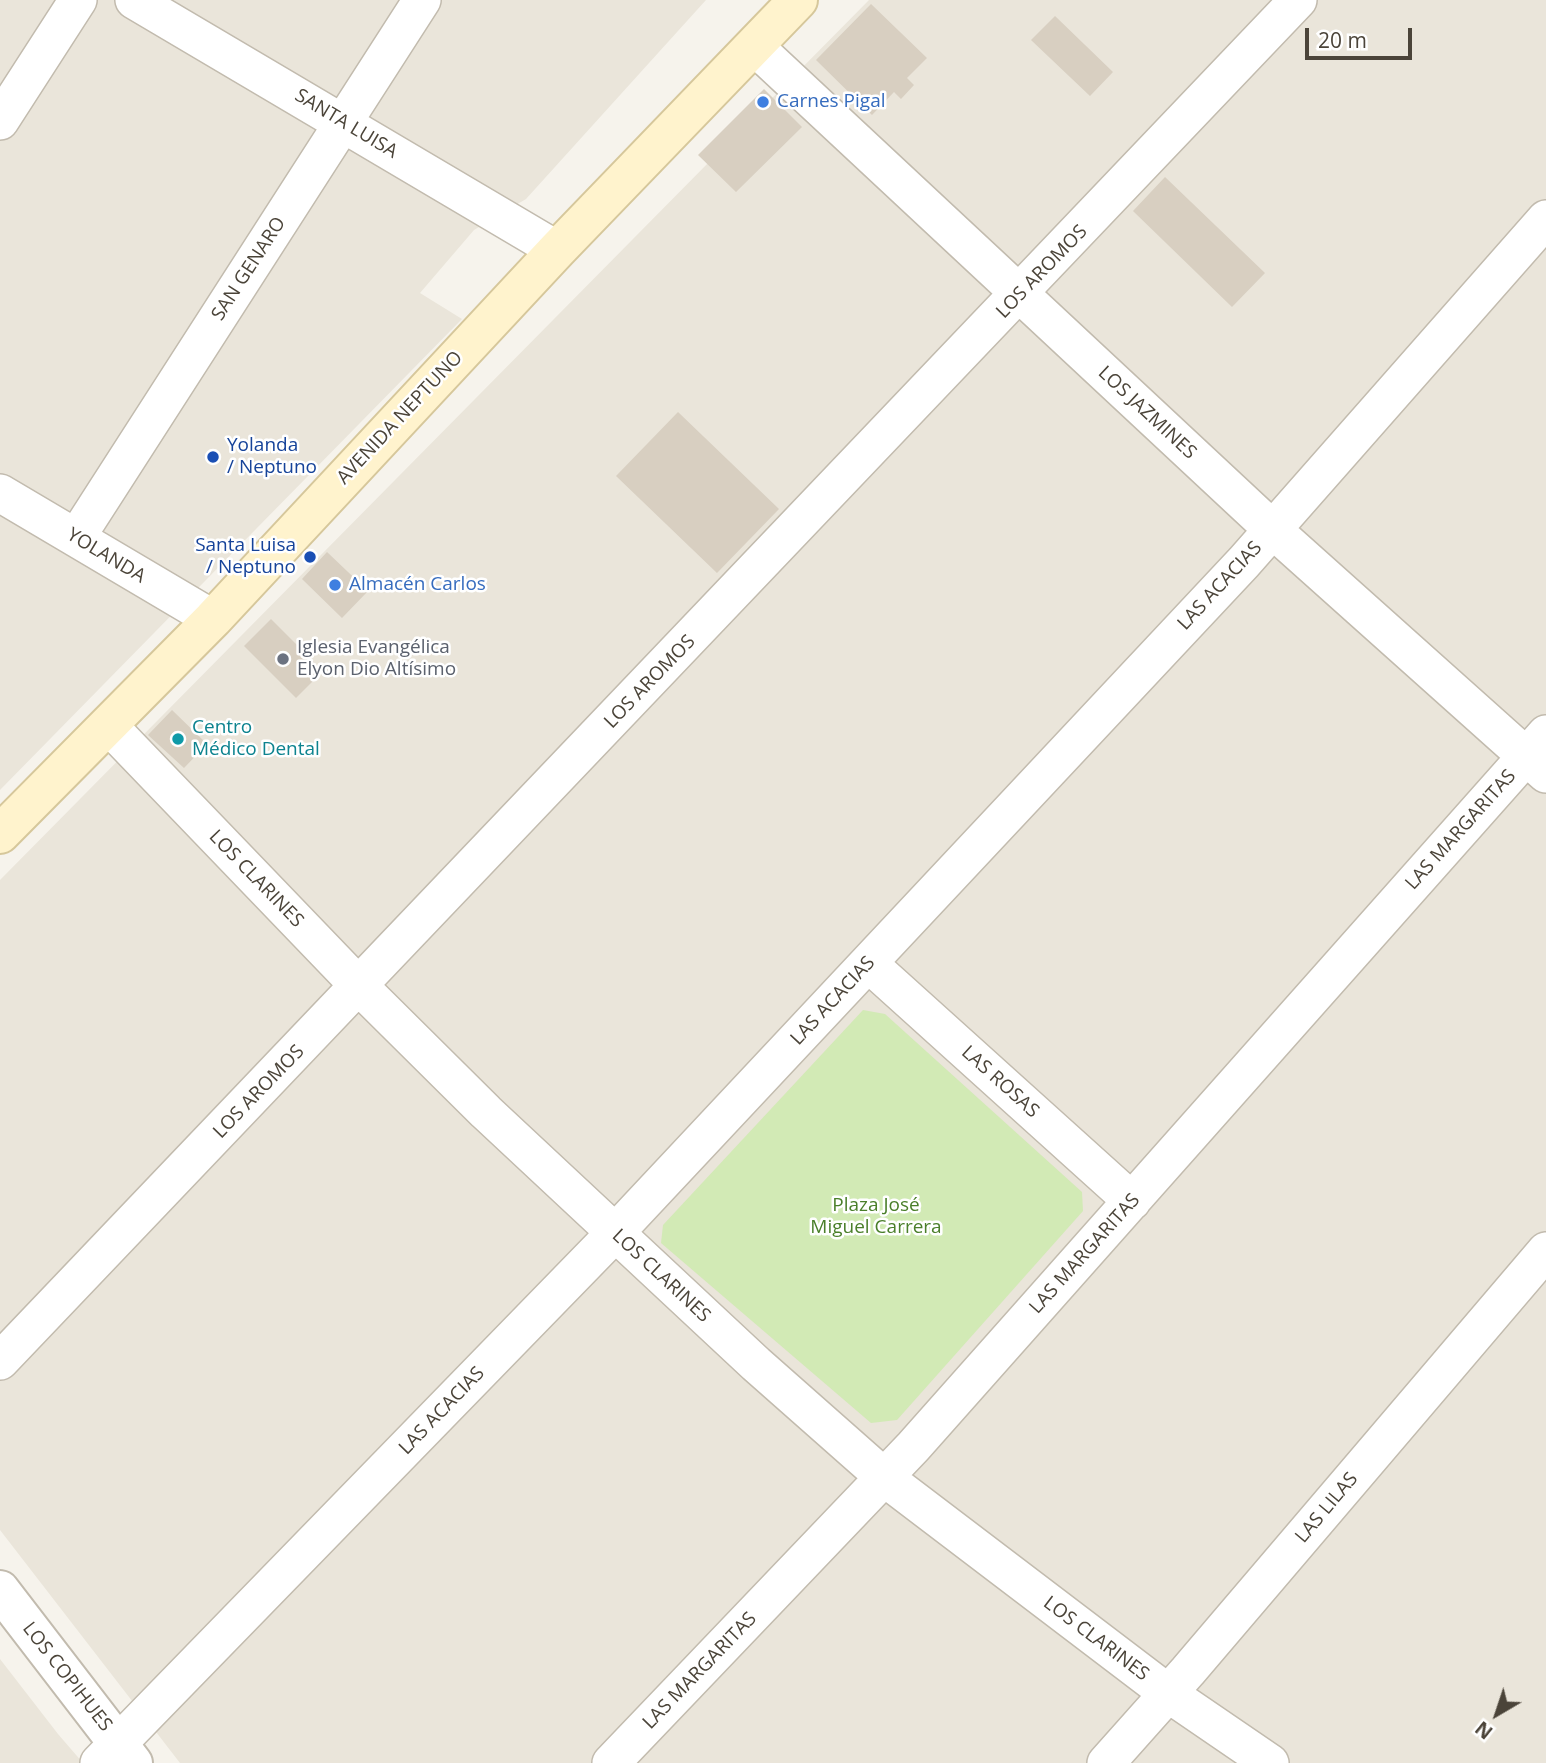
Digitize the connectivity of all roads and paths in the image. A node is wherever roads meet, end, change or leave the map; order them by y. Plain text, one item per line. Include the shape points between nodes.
1 (78, 0) edge
2 (134, 0) edge
3 (422, 0) edge
4 (798, 0) edge
5 (1298, 0) edge
6 (754, 46) junction
7 (0, 121) edge
8 (344, 122) junction
9 (1546, 219) edge
10 (557, 250) junction
11 (1020, 294) junction
12 (0, 493) edge
13 (1272, 529) junction
14 (76, 538) junction
15 (213, 619) junction
16 (108, 725) junction
17 (1539, 755) edge
18 (0, 834) edge
19 (868, 963) junction
20 (360, 986) junction
21 (1132, 1201) junction
22 (614, 1234) junction
23 (1546, 1251) edge
24 (0, 1361) edge
25 (885, 1478) junction
26 (0, 1590) edge
27 (1169, 1694) junction
28 (117, 1757) edge
29 (611, 1763) edge
30 (1106, 1763) edge
31 (1270, 1763) edge

1 - 7 street
2 - 8 street, SANTA LUISA
3 - 8 street, SAN GENARO
4 - 6 main road, AVENIDA NEPTUNO
5 - 11 street, LOS AROMOS
6 - 10 main road, AVENIDA NEPTUNO
6 - 11 street, LOS JAZMINES
8 - 10 street, SANTA LUISA
8 - 14 street, SAN GENARO
9 - 13 street, LAS ACACIAS
10 - 15 main road, AVENIDA NEPTUNO
11 - 13 street, LOS JAZMINES
11 - 20 street, LOS AROMOS
12 - 14 street, YOLANDA
13 - 17 street, LOS JAZMINES
13 - 19 street, LAS ACACIAS
14 - 15 street, YOLANDA
15 - 16 main road, AVENIDA NEPTUNO
16 - 18 main road, AVENIDA NEPTUNO
16 - 20 street, LOS CLARINES
17 - 21 street, LAS MARGARITAS
19 - 21 street, LAS ROSAS
19 - 22 street, LAS ACACIAS
20 - 22 street, LOS CLARINES
20 - 24 street, LOS AROMOS
21 - 25 street, LAS MARGARITAS
22 - 25 street, LOS CLARINES
22 - 28 street, LAS ACACIAS
23 - 27 street, LAS LILAS
25 - 27 street, LOS CLARINES
25 - 29 street, LAS MARGARITAS
26 - 28 street, LOS COPIHUES
27 - 30 street, LAS LILAS
27 - 31 street, LOS CLARINES

